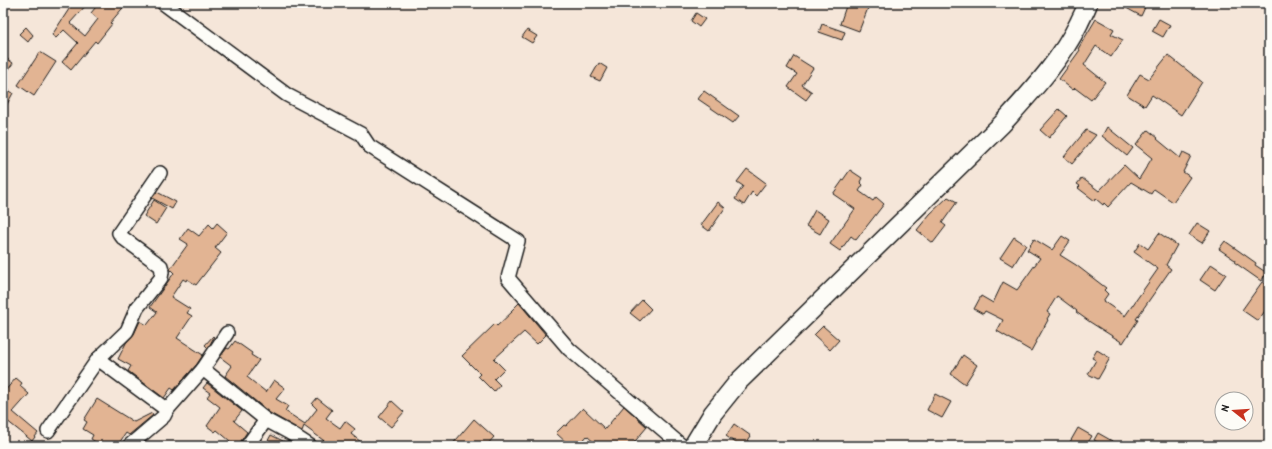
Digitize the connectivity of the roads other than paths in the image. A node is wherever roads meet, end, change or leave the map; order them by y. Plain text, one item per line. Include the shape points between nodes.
1 (163, 3) edge
2 (1088, 3) edge
3 (160, 173) dead end
4 (227, 333) dead end
5 (98, 359) junction
6 (203, 369) junction
7 (167, 410) junction
8 (266, 420) junction
9 (48, 431) dead end
10 (129, 446) edge
11 (247, 446) edge
12 (310, 446) edge
13 (682, 446) edge
14 (693, 446) edge

1 - 13 street via 287,95 361,134 369,146 518,240 508,278 569,349
2 - 14 street via 1061,55 1035,88 1002,124 738,382 713,413
3 - 5 street via 119,233 161,266 161,278 137,308 126,331
4 - 6 street
5 - 7 street
5 - 9 street
6 - 7 street
6 - 8 street
7 - 10 street via 164,416
8 - 11 street
8 - 12 street

